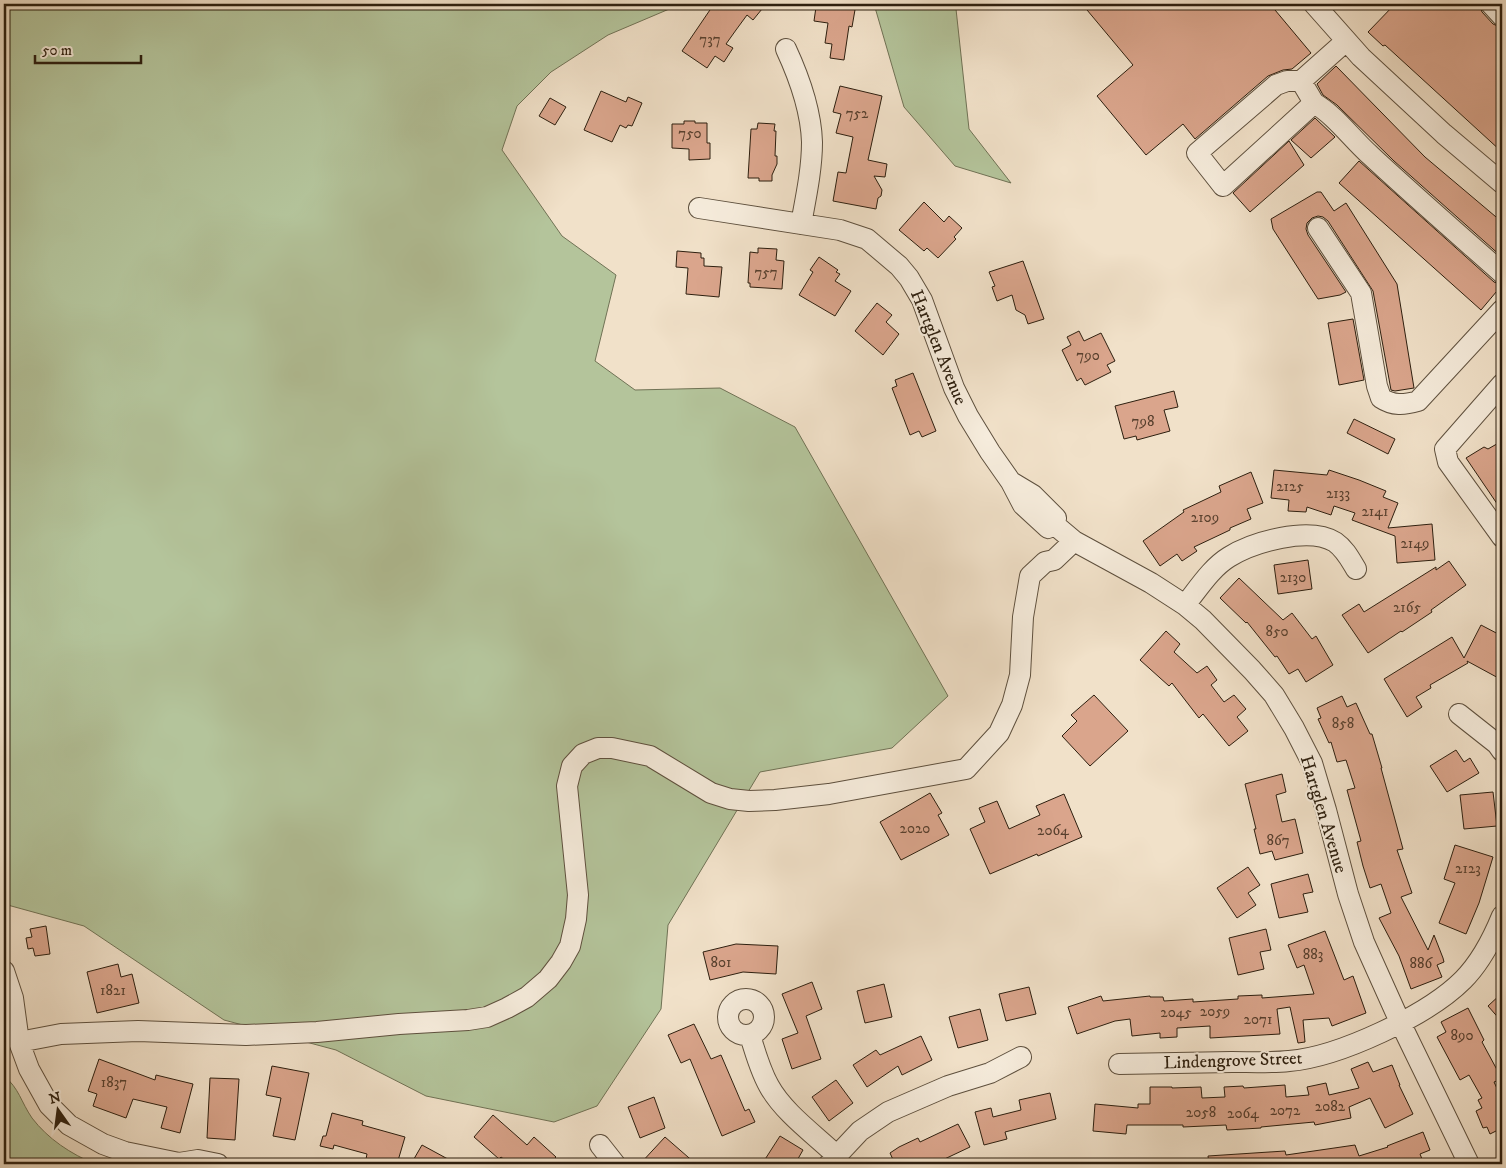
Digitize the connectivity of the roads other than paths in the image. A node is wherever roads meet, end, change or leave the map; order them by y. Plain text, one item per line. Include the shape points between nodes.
1 (1314, 4) edge
2 (1491, 4) edge
3 (1502, 16) edge
4 (1346, 41) junction
5 (786, 49) dead end
6 (1301, 81) junction
7 (1314, 103) junction
8 (1502, 183) edge
9 (699, 208) dead end
10 (801, 224) junction
11 (1318, 228) dead end
12 (1502, 273) edge
13 (1502, 310) edge
14 (1502, 384) edge
15 (1502, 537) edge
16 (1074, 541) junction
17 (1356, 569) dead end
18 (1184, 605) junction
19 (1459, 714) dead end
20 (1502, 751) edge
21 (1502, 916) edge
22 (4, 971) edge
23 (1400, 1022) junction
24 (750, 1035) dead end
25 (19, 1042) junction
26 (1021, 1058) dead end
27 (1118, 1064) dead end
28 (600, 1145) dead end
29 (832, 1160) edge
30 (180, 1164) edge
31 (218, 1164) edge
32 (615, 1164) edge
33 (1469, 1164) edge

1 - 4 street
2 - 3 street
4 - 6 street
4 - 8 street via 1444,134
5 - 10 street via 802,92 812,144
6 - 7 street
6 - 7 street via 1276,84 1197,153 1223,186
7 - 12 street
9 - 10 street, Hartglen Avenue
10 - 16 street, Hartglen Avenue via 840,230 867,239 899,266 922,300 954,388 990,452 1011,482 1033,495 1056,518 1055,525
11 - 13 street via 1361,293 1377,386 1380,398 1387,402 1407,404 1418,401
14 - 15 street via 1445,449 1448,462
16 - 18 street, Hartglen Avenue
16 - 25 street via 1054,560 1054,571 1027,592 1020,675 1012,706 999,733 966,770 829,794 749,801 711,793 650,756 612,748 598,748 583,754 572,766 567,786 578,895 570,946 548,979 527,997 507,1008 487,1017 468,1020 317,1032 246,1035 138,1031 61,1034
17 - 18 street via 1343,549 1333,541 1306,536 1279,538 1228,558
18 - 23 street, Hartglen Avenue via 1252,670 1274,696 1303,744 1312,763 1364,942
19 - 20 street
21 - 23 street, Lindengrove Street via 1463,980 1433,1004
22 - 25 street via 13,998
23 - 27 street, Lindengrove Street via 1356,1044 1290,1061
23 - 33 street, Hartglen Avenue
24 - 29 street via 769,1086
25 - 30 street via 29,1069 49,1105 69,1125 125,1152
26 - 29 street via 888,1112 860,1131
28 - 32 street
30 - 31 street via 198,1160

